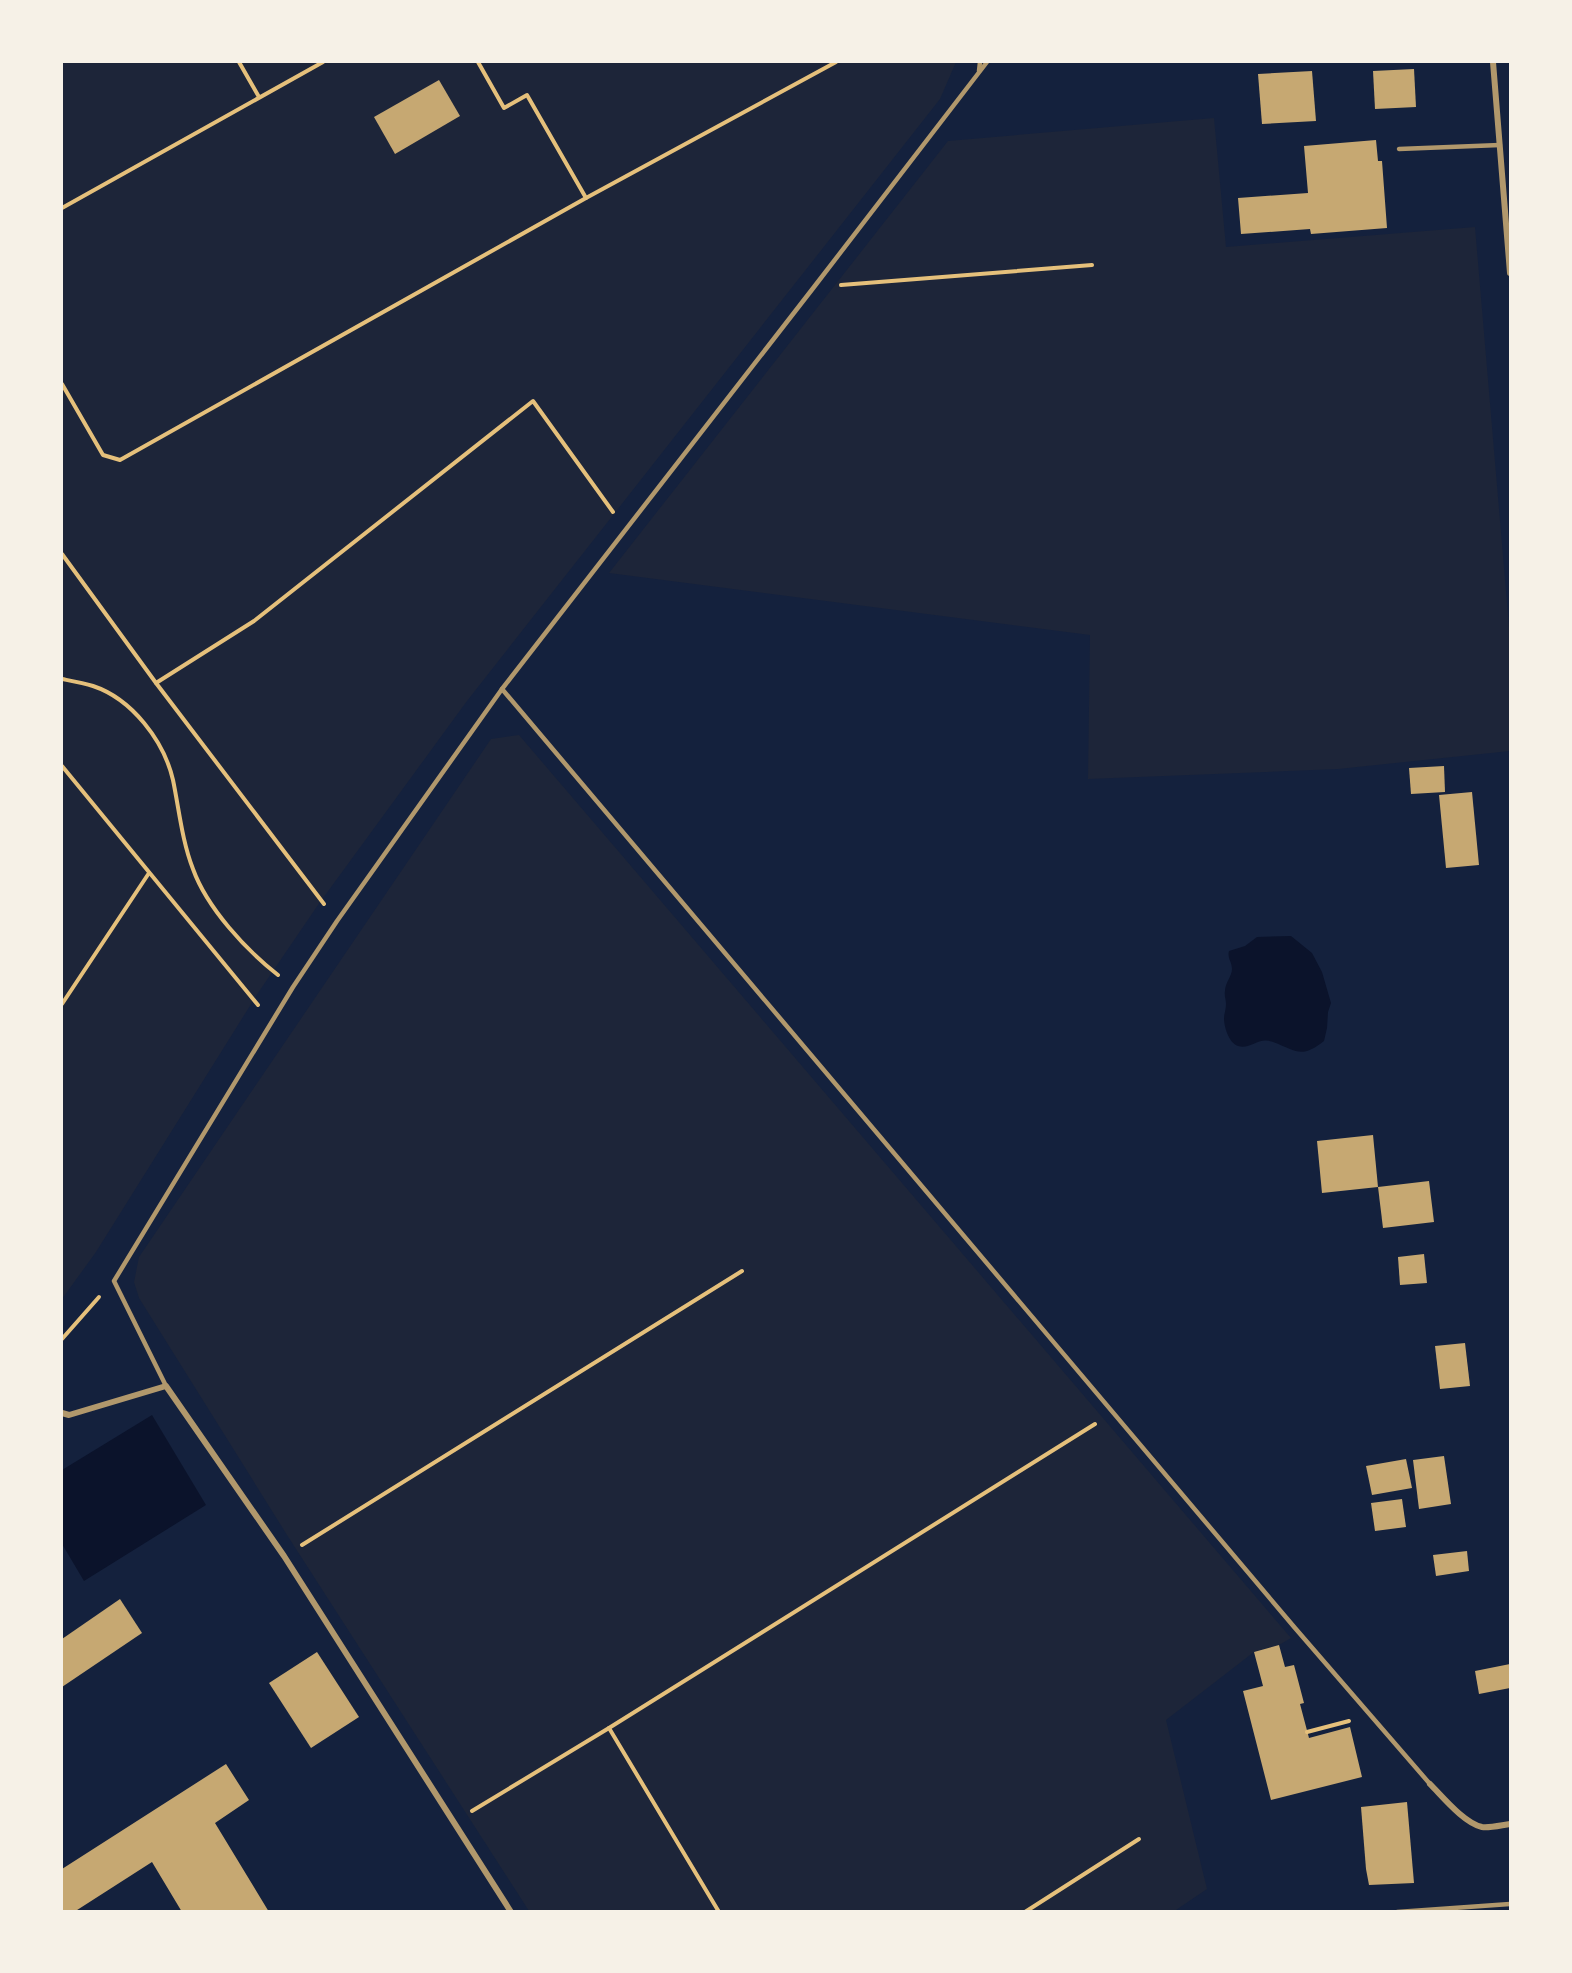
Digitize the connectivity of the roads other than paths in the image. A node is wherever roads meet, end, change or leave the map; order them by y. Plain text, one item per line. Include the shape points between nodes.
1 (980, 62) edge
2 (987, 62) edge
3 (1493, 62) edge
4 (979, 71) junction
5 (1500, 145) junction
6 (1399, 149) dead end
7 (1510, 273) edge
8 (502, 689) junction
9 (166, 1386) junction
10 (62, 1413) edge
11 (1430, 1784) joint
12 (1510, 1824) edge
13 (1510, 1904) edge
14 (511, 1911) edge
15 (1397, 1911) edge

1 - 4 lane
2 - 4 lane
3 - 5 street
4 - 8 lane
5 - 6 lane
5 - 7 street
8 - 9 lane via 293,987 114,1281
8 - 11 lane
9 - 10 street via 69,1415
9 - 14 street via 284,1556
11 - 12 street via 1477,1825
13 - 15 lane

